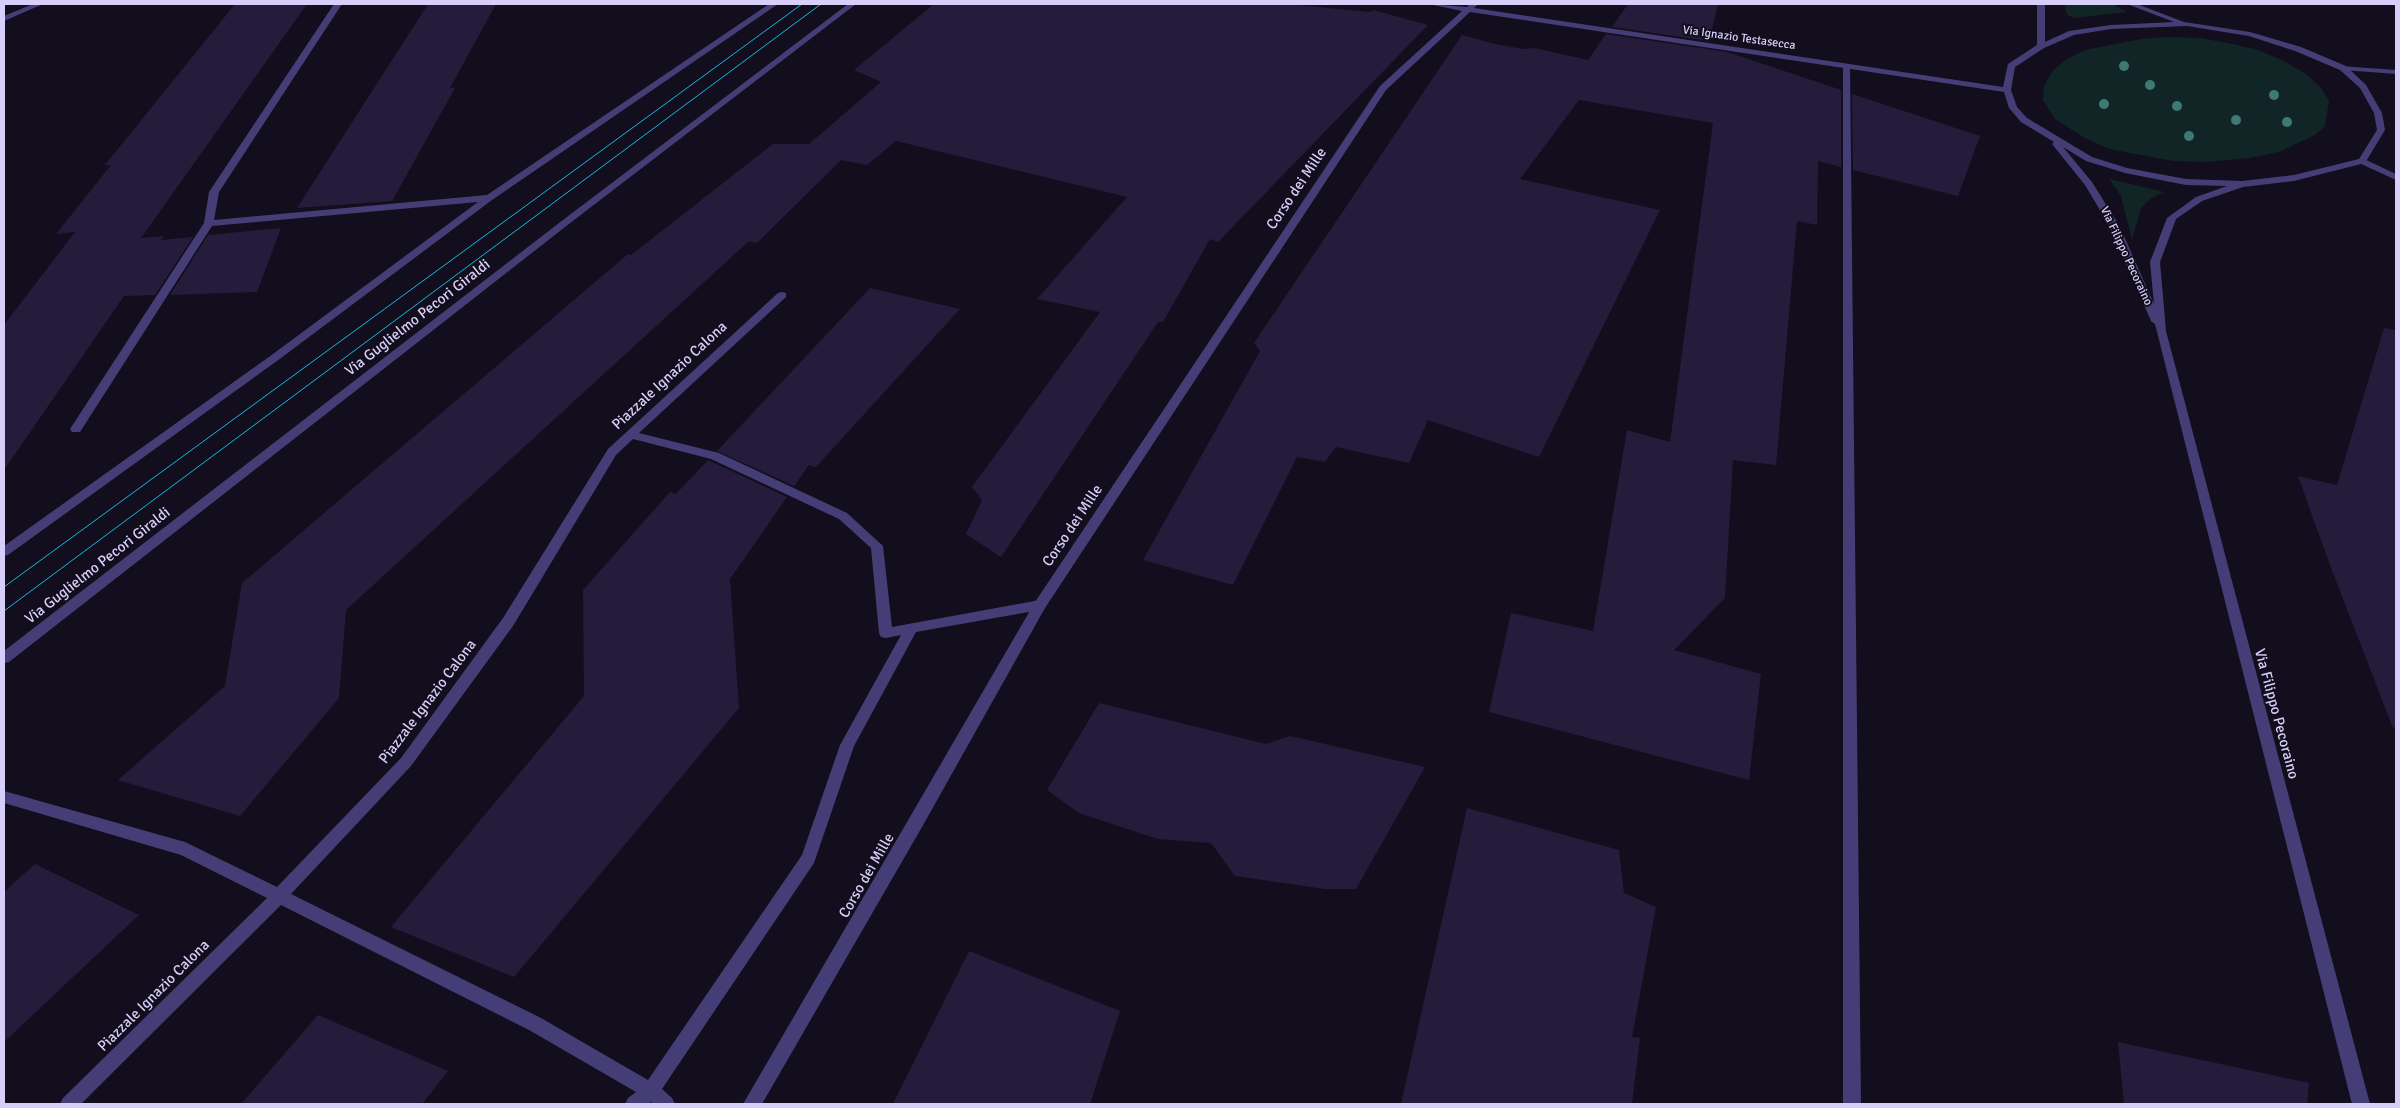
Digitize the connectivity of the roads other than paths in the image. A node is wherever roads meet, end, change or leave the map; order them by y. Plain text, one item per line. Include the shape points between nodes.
1 (39, 4) edge
2 (338, 4) edge
3 (774, 4) edge
4 (852, 4) edge
5 (1434, 4) edge
6 (2041, 4) edge
7 (2131, 4) edge
8 (1471, 6) edge
9 (4, 19) edge
10 (2187, 24) junction
11 (2041, 46) junction
12 (1846, 64) junction
13 (2343, 68) junction
14 (2396, 72) edge
15 (2007, 90) junction
16 (2049, 136) junction
17 (2362, 161) junction
18 (2396, 177) edge
19 (2242, 184) junction
20 (489, 198) junction
21 (209, 223) junction
22 (782, 295) dead end
23 (2161, 331) junction
24 (76, 428) dead end
25 (631, 435) junction
26 (4, 552) edge
27 (1040, 605) junction
28 (912, 628) junction
29 (4, 658) edge
30 (4, 797) edge
31 (279, 896) junction
32 (651, 1090) junction
33 (69, 1104) edge
34 (634, 1104) edge
35 (666, 1104) edge
36 (752, 1104) edge
37 (1852, 1104) edge
38 (2361, 1104) edge

1 - 9 street
2 - 21 street via 214,192
3 - 20 street
4 - 29 street, Via Guglielmo Pecori Giraldi
5 - 8 street, Via Ignazio Testasecca
6 - 11 street
7 - 10 street
8 - 12 street, Via Ignazio Testasecca
8 - 27 street, Corso dei Mille via 1384,88
10 - 11 street via 2112,27 2072,33
10 - 13 street via 2250,34
11 - 15 street via 2012,66
12 - 15 street, Via Ignazio Testasecca
12 - 37 street
13 - 14 street
13 - 17 street via 2363,87 2378,113 2380,130
15 - 16 street via 2013,108 2024,120
16 - 19 street via 2089,159 2125,170 2186,182
16 - 23 street, Via Filippo Pecoraino via 2089,184 2110,220
17 - 18 street
17 - 19 street via 2294,178
19 - 23 street, Via Filippo Pecoraino via 2199,199 2172,218 2155,262
20 - 21 street
20 - 26 street via 278,356
21 - 24 street
22 - 25 street, Piazzale Ignazio Calona
23 - 38 street, Via Filippo Pecoraino
25 - 28 street via 715,456 843,516 877,546 886,632
25 - 31 street, Piazzale Ignazio Calona via 612,452 508,622 406,762
27 - 28 street
27 - 36 street, Corso dei Mille
28 - 32 street via 847,745 809,858
30 - 31 street via 185,849
31 - 32 street via 535,1024
31 - 33 street, Piazzale Ignazio Calona
32 - 34 street
32 - 35 street

